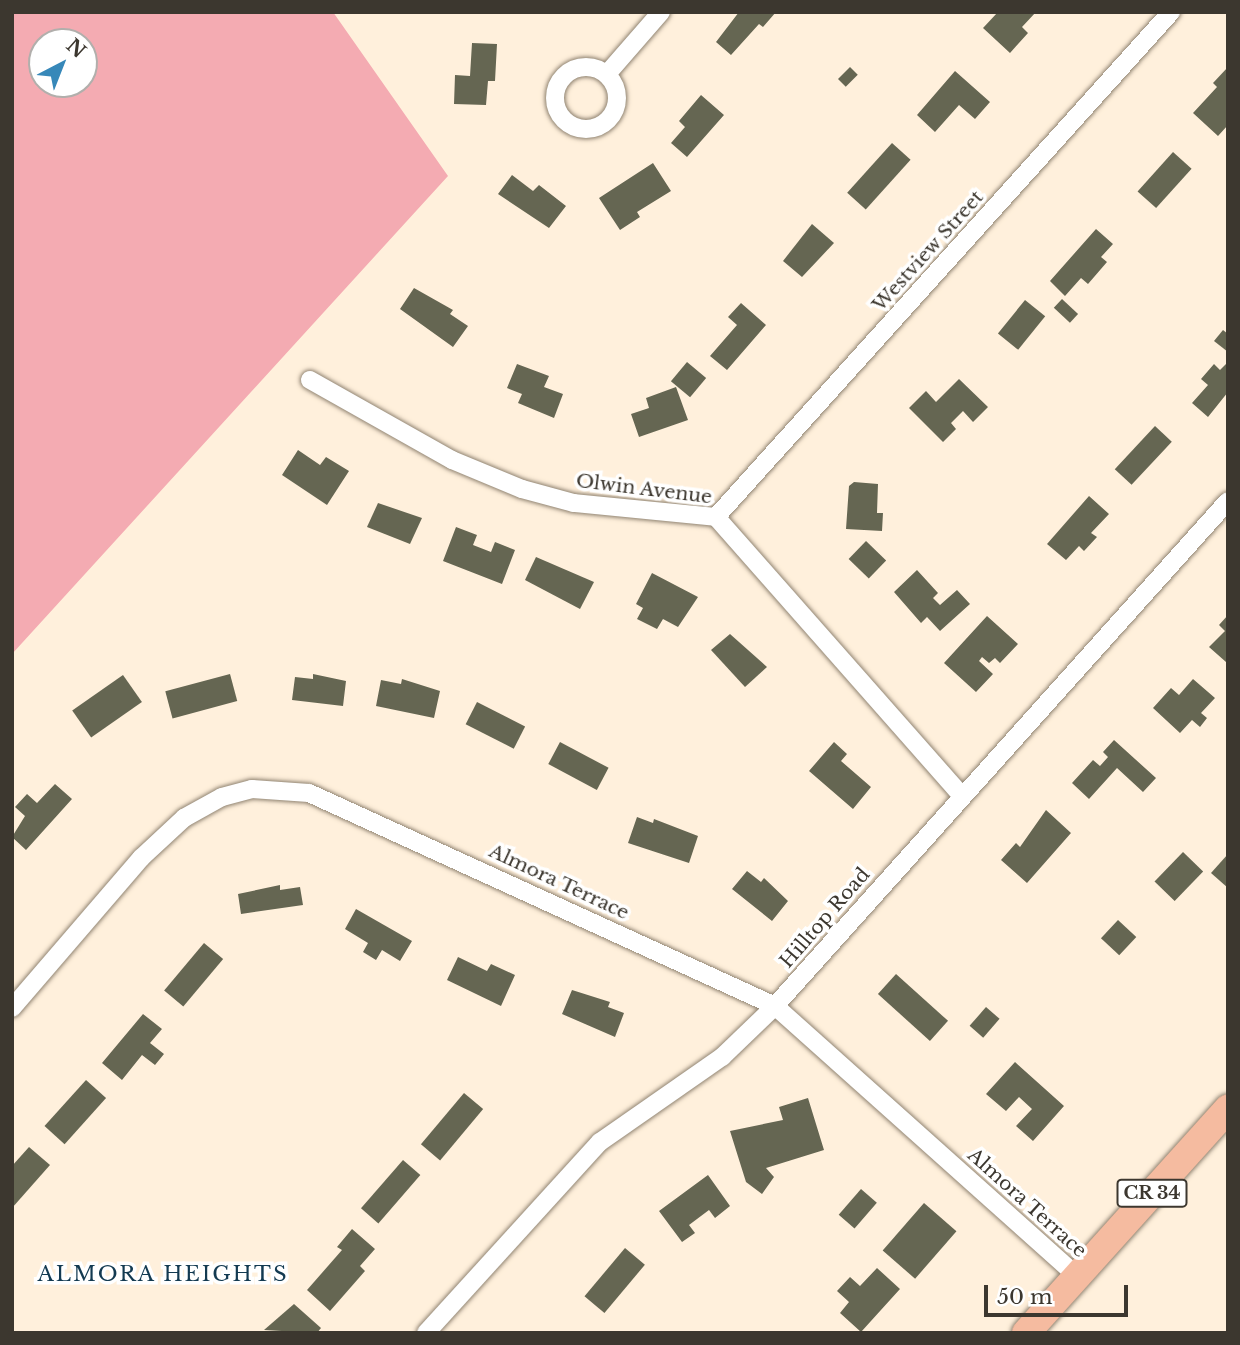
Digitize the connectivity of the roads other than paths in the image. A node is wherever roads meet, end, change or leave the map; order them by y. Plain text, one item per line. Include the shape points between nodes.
1 (661, 12) edge
2 (1171, 12) edge
3 (607, 74) dead end
4 (310, 380) dead end
5 (1228, 501) edge
6 (716, 517) junction
7 (961, 795) junction
8 (775, 1006) junction
9 (12, 1009) edge
10 (1228, 1109) edge
11 (1077, 1276) junction
12 (426, 1333) edge
13 (1026, 1333) edge

1 - 3 street
2 - 6 street, Westview Street
4 - 6 street, Olwin Avenue via 452,460 522,489 574,503
5 - 7 street, Hilltop Road
6 - 7 street, Olwin Avenue
7 - 8 street, Hilltop Road
8 - 9 street, Almora Terrace via 335,801 268,788 222,797 177,824 141,858
8 - 11 street, Almora Terrace
8 - 12 street, Hilltop Road via 722,1058 600,1142
10 - 11 main road, CR 34
11 - 13 main road, CR 34

